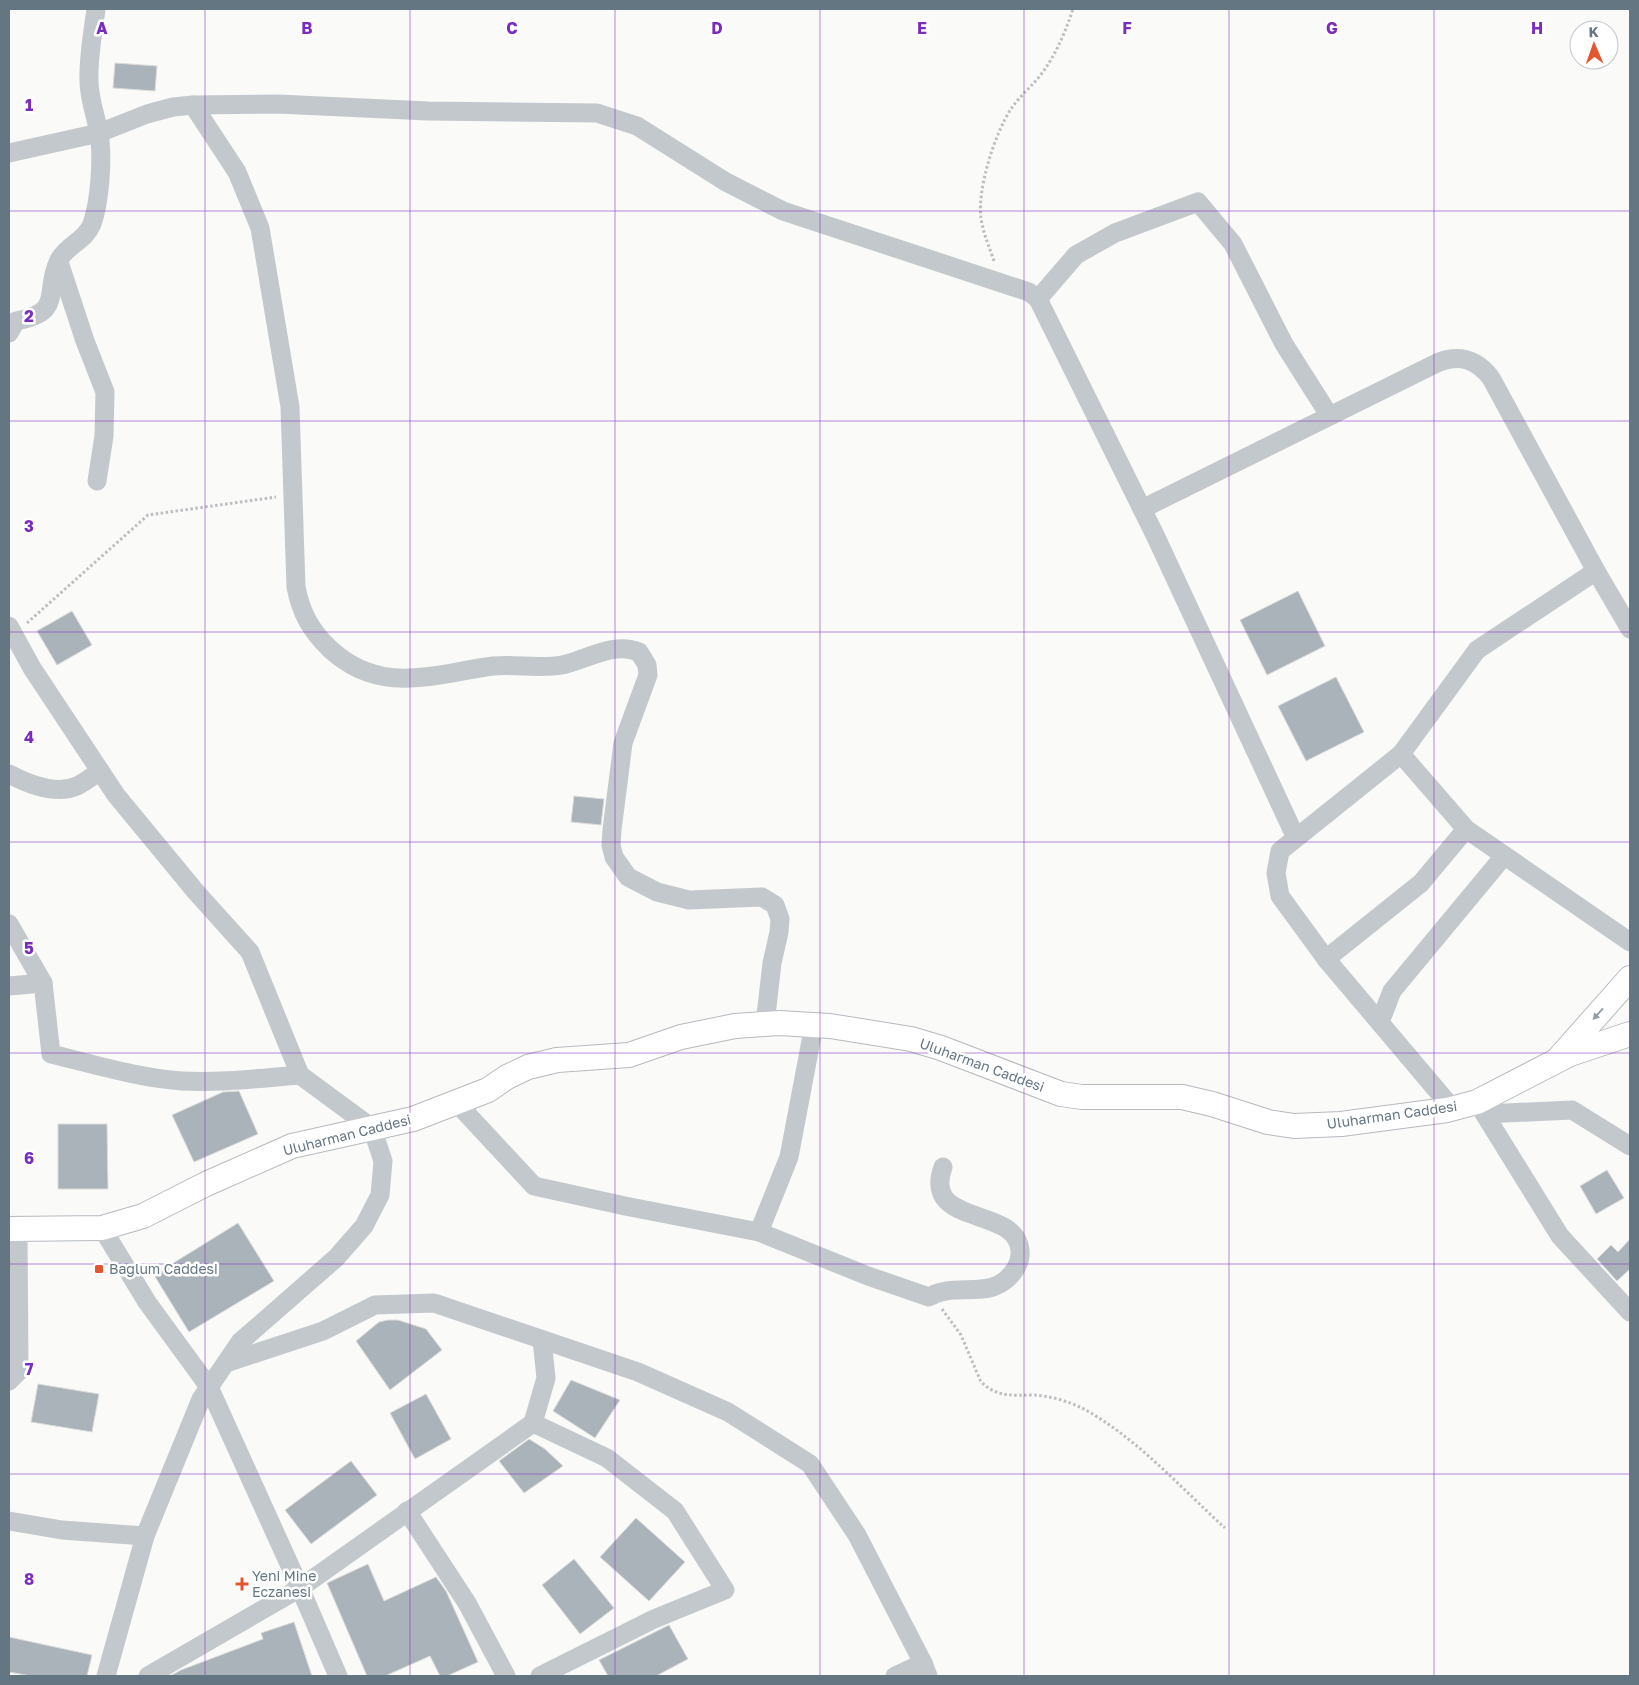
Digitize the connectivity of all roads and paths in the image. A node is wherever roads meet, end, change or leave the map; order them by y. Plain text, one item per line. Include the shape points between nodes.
1 (96, 9) edge
2 (1072, 9) edge
3 (193, 105) junction
4 (99, 133) junction
5 (9, 153) edge
6 (58, 261) junction
7 (995, 279) junction
8 (1038, 299) junction
9 (9, 333) edge
10 (1329, 415) junction
11 (97, 481) dead end
12 (294, 495) junction
13 (1142, 508) junction
14 (1596, 571) junction
15 (1630, 629) edge
16 (10, 635) edge
17 (1400, 754) junction
18 (100, 771) junction
19 (9, 774) edge
20 (1466, 829) junction
21 (1296, 838) junction
22 (1504, 856) junction
23 (9, 924) edge
24 (1630, 942) edge
25 (1326, 959) junction
26 (1630, 978) edge
27 (43, 983) junction
28 (9, 986) edge
29 (1380, 1022) junction
30 (765, 1024) junction
31 (814, 1025) junction
32 (1630, 1034) edge
33 (1557, 1060) junction
34 (300, 1075) junction
35 (455, 1101) junction
36 (1452, 1108) junction
37 (1481, 1108) junction
38 (372, 1128) junction
39 (1630, 1146) edge
40 (943, 1167) dead end
41 (102, 1228) junction
42 (13, 1229) edge
43 (759, 1232) junction
44 (929, 1297) junction
45 (1630, 1312) edge
46 (542, 1340) junction
47 (226, 1363) junction
48 (9, 1381) edge
49 (209, 1387) junction
50 (533, 1423) junction
51 (407, 1511) junction
52 (9, 1521) edge
53 (1225, 1528) dead end
54 (145, 1536) junction
55 (300, 1588) junction
56 (925, 1670) edge
57 (106, 1676) edge
58 (148, 1676) edge
59 (338, 1676) edge
60 (506, 1676) edge
61 (540, 1676) edge
62 (895, 1676) edge

1 - 4 street via 89,82
2 - 7 path via 1048,64 1004,120 983,180 980,216 994,259
3 - 4 street via 147,114
3 - 7 street via 278,104 428,111 583,112 611,116 648,132 726,182 783,211
3 - 12 street via 238,172 260,228 290,407
4 - 5 street
4 - 6 street via 101,154 92,223 81,240
6 - 9 street via 46,308 33,318 16,321
6 - 11 street via 84,341 105,392 104,436
7 - 8 street via 1023,289
8 - 10 street via 1076,255 1115,233 1198,202 1233,244 1284,344
8 - 13 street
10 - 13 street
10 - 14 street via 1451,358 1476,362 1491,378
12 - 16 path via 148,515
12 - 30 street via 299,604 311,630 339,658 354,667 382,677 400,679 494,666 558,665 620,648 631,649 644,658 648,674 628,726 619,764 611,845 614,857 628,877 657,892 689,900 762,897 775,905 780,919 779,932
13 - 21 street
14 - 15 street
14 - 17 street via 1477,650
16 - 18 street
17 - 20 street
17 - 21 street
18 - 19 street via 77,786 60,789 40,786
18 - 34 street via 196,892 250,952
20 - 22 street
20 - 25 street via 1421,883
21 - 25 street via 1280,851 1276,868 1277,886 1280,896
22 - 24 street
22 - 29 street via 1392,991
23 - 27 street
25 - 29 street
26 -> 33 main road, Uluharman Caddesi
27 - 28 street
27 - 34 street via 51,1054 180,1081 224,1082
29 - 36 street
30 - 31 main road, Uluharman Caddesi
30 - 35 main road, Uluharman Caddesi via 681,1036 629,1056 542,1063 507,1077 488,1090
31 - 36 main road, Uluharman Caddesi via 927,1043 1061,1094 1082,1098 1182,1097 1280,1124 1341,1124
31 - 43 street via 789,1157
32 - 33 main road, Uluharman Caddesi
33 - 37 main road, Uluharman Caddesi
34 - 38 street
35 - 38 main road, Uluharman Caddesi via 413,1119
35 - 43 street via 534,1186
36 - 37 main road, Uluharman Caddesi
37 - 39 street via 1572,1110
37 - 45 street via 1560,1236
38 - 41 main road, Uluharman Caddesi via 292,1146 143,1216
38 - 47 street via 383,1161 380,1195 364,1226 336,1258 240,1342
40 - 44 street via 941,1190 949,1203 1014,1234 1020,1258 1013,1272 993,1287 939,1292
41 - 42 main road, Uluharman Caddesi
41 - 49 street via 147,1302
42 - 48 street via 19,1371
43 - 44 street
44 - 53 path via 954,1324 981,1382 987,1388 1002,1395 1050,1397 1094,1416 1131,1441
46 - 47 street via 434,1303 375,1305 323,1331
46 - 50 street via 546,1378
46 - 56 street via 638,1372 728,1412 810,1464 857,1535
47 - 49 street
49 - 54 street via 201,1399
49 - 55 street
50 - 51 street
50 - 61 street via 606,1458 675,1510 725,1590 654,1619
51 - 55 street
51 - 60 street via 467,1603
52 - 54 street via 62,1530
54 - 57 street
55 - 58 street
55 - 59 street
56 - 62 street

